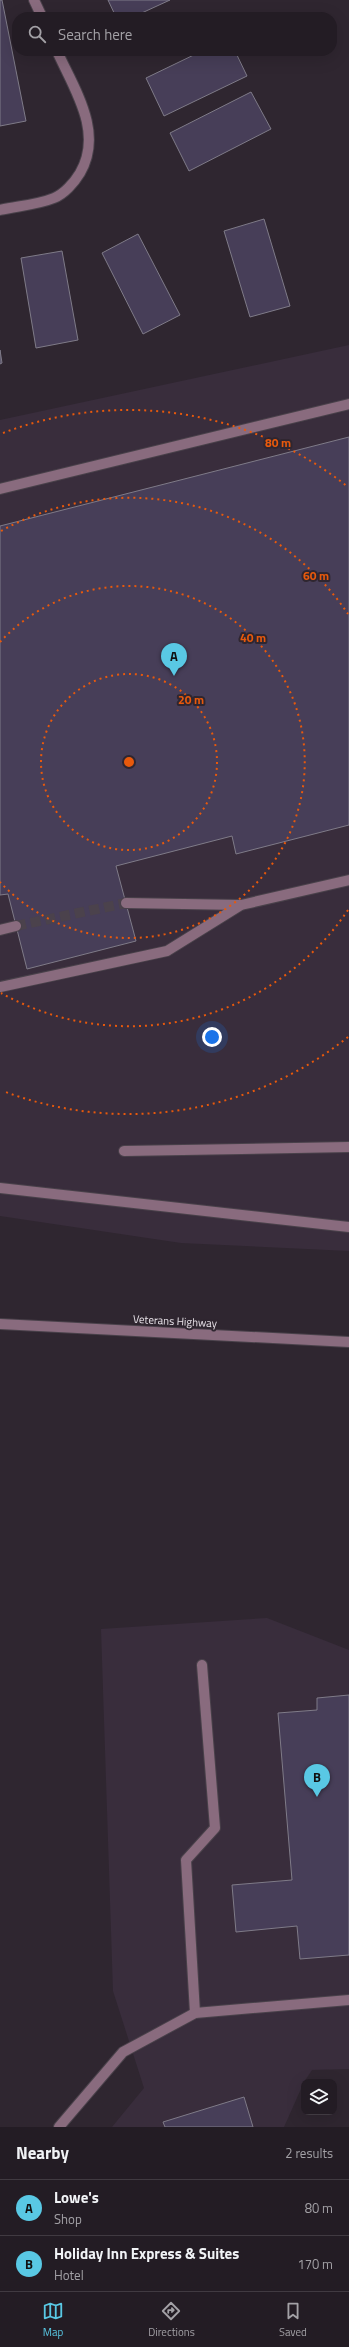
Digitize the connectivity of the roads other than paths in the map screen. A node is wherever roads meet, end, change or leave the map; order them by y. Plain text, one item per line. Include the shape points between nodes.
1 (34, 0) edge
2 (40, 12) edge
3 (59, 56) edge
4 (0, 210) edge
5 (349, 404) edge
6 (0, 489) edge
7 (349, 880) edge
8 (126, 903) tunnel mouth
9 (241, 905) junction
10 (16, 926) tunnel mouth
11 (0, 930) edge
12 (0, 987) edge
13 (349, 1147) edge
14 (124, 1151) dead end
15 (0, 1188) edge
16 (349, 1227) edge
17 (0, 1324) edge
18 (349, 1342) edge
19 (202, 1665) dead end
20 (349, 2000) edge
21 (195, 2013) junction
22 (59, 2127) edge

1 - 2 street
3 - 4 street via 87,117 90,140 86,163 75,182 54,198
5 - 6 street
7 - 9 street
8 - 9 street
9 - 12 street via 167,951
10 - 11 street
13 - 14 street
15 - 16 street
17 - 18 street, Veterans Highway
19 - 21 street via 215,1828 186,1860
20 - 21 street
21 - 22 street via 123,2052

